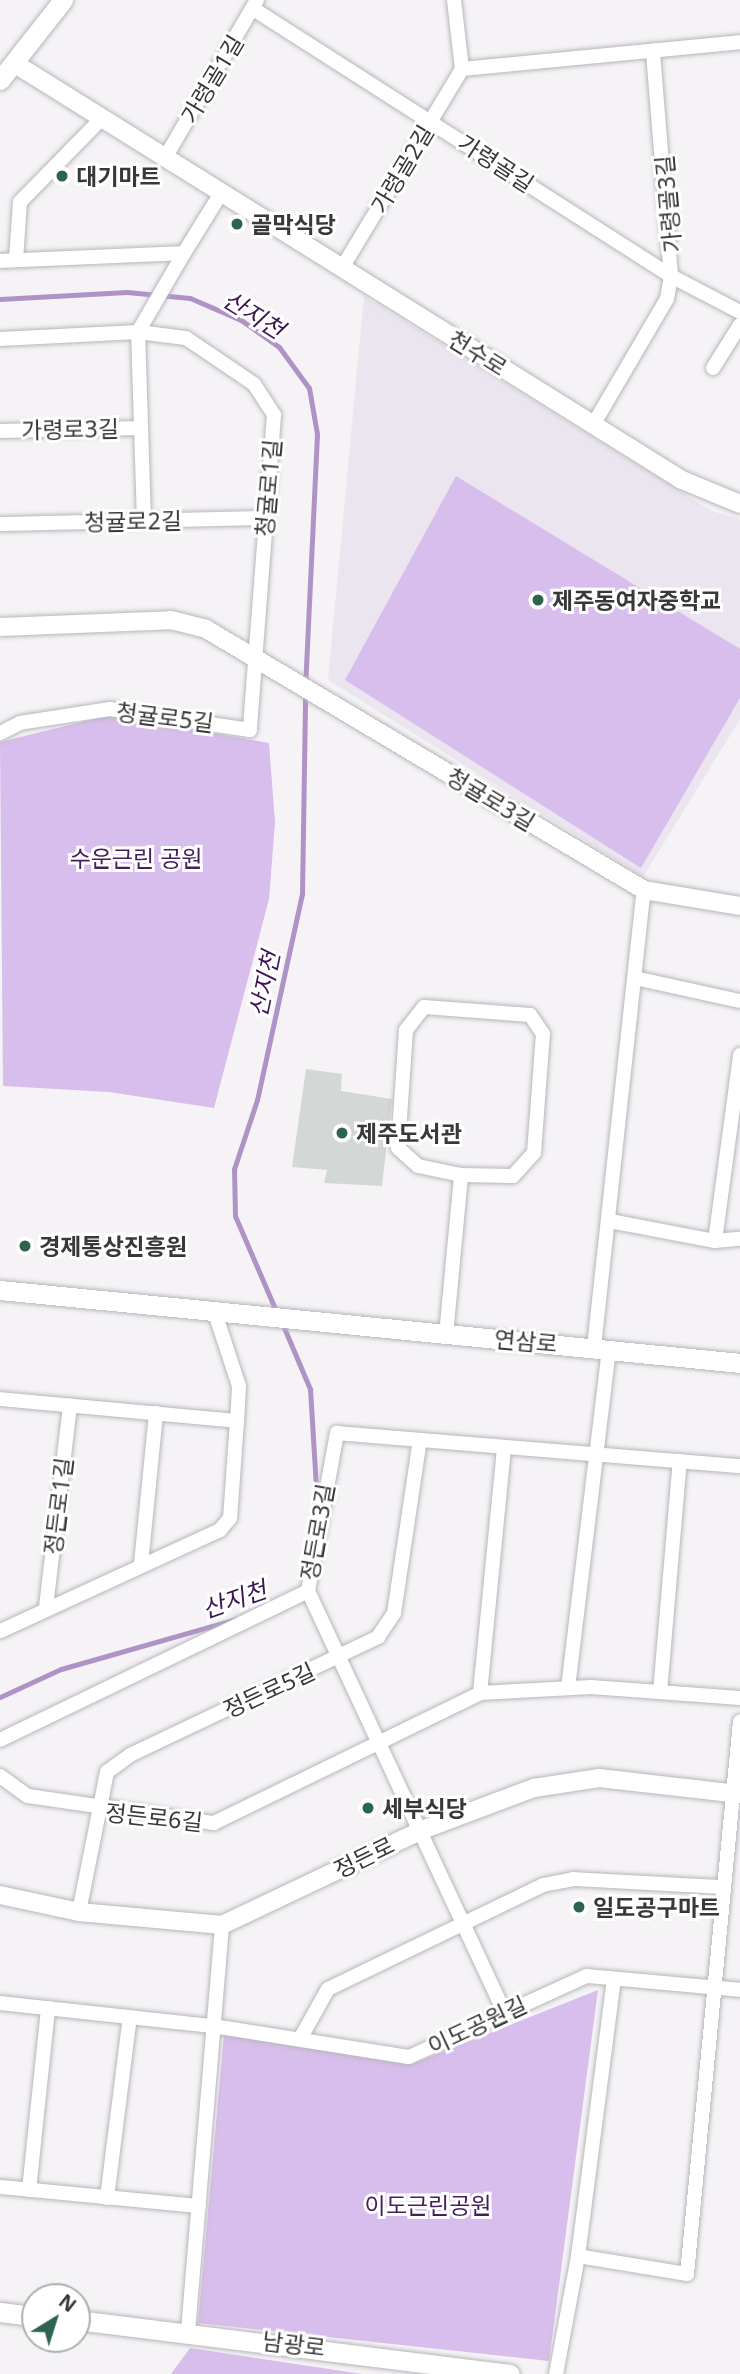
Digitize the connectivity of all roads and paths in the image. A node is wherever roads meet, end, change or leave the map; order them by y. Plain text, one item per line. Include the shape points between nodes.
1 (63, 0) edge
2 (454, 0) edge
3 (256, 5) edge
4 (740, 42) edge
5 (653, 51) junction
6 (17, 65) junction
7 (463, 69) junction
8 (0, 80) edge
9 (102, 118) junction
10 (431, 121) junction
11 (164, 158) junction
12 (221, 193) junction
13 (184, 253) junction
14 (16, 260) junction
15 (0, 261) edge
16 (342, 268) junction
17 (671, 276) junction
18 (740, 312) edge
19 (740, 325) edge
20 (138, 332) junction
21 (0, 339) edge
22 (713, 368) dead end
23 (593, 425) junction
24 (141, 428) junction
25 (0, 431) edge
26 (740, 505) edge
27 (265, 518) junction
28 (144, 521) junction
29 (0, 524) edge
30 (0, 627) edge
31 (254, 657) junction
32 (250, 730) joint
33 (0, 733) edge
34 (644, 890) junction
35 (740, 906) edge
36 (635, 978) junction
37 (740, 1000) edge
38 (740, 1055) edge
39 (461, 1174) junction
40 (610, 1221) junction
41 (740, 1239) edge
42 (715, 1241) junction
43 (0, 1290) edge
44 (220, 1311) junction
45 (446, 1335) junction
46 (601, 1348) junction
47 (740, 1363) edge
48 (0, 1399) edge
49 (70, 1405) junction
50 (156, 1413) junction
51 (237, 1421) junction
52 (421, 1440) junction
53 (503, 1447) junction
54 (594, 1454) junction
55 (680, 1461) junction
56 (740, 1466) edge
57 (141, 1564) junction
58 (308, 1591) junction
59 (47, 1607) junction
60 (0, 1631) edge
61 (343, 1655) junction
62 (568, 1688) junction
63 (660, 1692) junction
64 (480, 1693) junction
65 (740, 1698) edge
66 (740, 1721) edge
67 (0, 1740) edge
68 (382, 1741) junction
69 (0, 1776) edge
70 (736, 1793) edge
71 (97, 1811) junction
72 (422, 1829) junction
73 (722, 1887) junction
74 (0, 1895) edge
75 (79, 1912) junction
76 (463, 1920) junction
77 (222, 1925) junction
78 (614, 1979) junction
79 (711, 1988) junction
80 (740, 1990) edge
81 (0, 2003) edge
82 (48, 2008) junction
83 (504, 2011) junction
84 (130, 2017) junction
85 (213, 2026) junction
86 (300, 2039) junction
87 (0, 2188) edge
88 (29, 2190) junction
89 (107, 2198) junction
90 (199, 2206) junction
91 (578, 2256) junction
92 (0, 2312) edge
93 (21, 2314) edge
94 (91, 2321) edge
95 (188, 2331) junction
96 (510, 2374) edge
97 (556, 2374) edge

1 - 6 main road
2 - 7 street
3 - 10 street, 가령골길
3 - 11 street, 가령골1길
4 - 5 street
5 - 7 street
5 - 17 street, 가령골3길
6 - 8 main road
6 - 9 street, 천수로
7 - 10 street, 가령골2길
9 - 11 street, 천수로
9 - 14 street via 20,202
10 - 16 street, 가령골2길
10 - 17 street, 가령골길
11 - 12 street, 천수로
12 - 13 street
12 - 16 street, 천수로
13 - 14 street
13 - 20 street
14 - 15 street
16 - 23 street, 천수로
17 - 18 street, 가령골길
17 - 23 street, 가령골3길 via 667,299
19 - 22 street
20 - 21 street, 청귤로1길
20 - 24 street
20 - 27 street, 청귤로1길 via 186,338 254,384 274,415
23 - 26 street, 천수로 via 682,480
24 - 25 street, 가령로3길
24 - 28 street
27 - 28 street, 청귤로2길
27 - 31 street, 청귤로1길
28 - 29 street, 청귤로2길
30 - 31 street via 171,620 206,629
31 - 32 street, 청귤로1길
31 - 34 street, 청귤로3길
32 - 33 street, 청귤로5길 via 110,709 20,723
34 - 35 street, 청귤로3길
34 - 36 street
36 - 37 street
36 - 40 street
38 - 42 street
39 - 39 street via 418,1166 398,1148 406,1030 424,1007 530,1015 543,1034 534,1153 513,1176
39 - 45 street
40 - 42 street
40 - 46 street
41 - 42 street
43 - 44 main road
44 - 45 main road, 연삼로
44 - 51 street via 239,1386
45 - 46 main road, 연삼로
46 - 47 main road, 연삼로
46 - 54 street
48 - 49 street
49 - 50 street
49 - 59 street, 정든로1길
50 - 51 street
50 - 57 street
51 - 57 street via 230,1518 220,1530
52 - 53 street, 정든로3길
52 - 58 street, 정든로3길 via 337,1433
52 - 61 street, 정든로5길 via 394,1613 377,1637
53 - 54 street, 정든로3길
53 - 64 street
54 - 55 street, 정든로3길
54 - 62 street
55 - 56 street, 정든로3길
55 - 63 street
57 - 59 street
58 - 61 street
58 - 67 street, 정든로3길
59 - 60 street
61 - 68 street
61 - 71 street, 정든로5길 via 130,1755 107,1772
62 - 63 street, 정든로6길
62 - 64 street, 정든로6길
63 - 65 street, 정든로6길
64 - 68 street, 정든로6길
66 - 70 street
68 - 71 street, 정든로6길 via 214,1823
68 - 72 street
69 - 71 street, 정든로6길 via 28,1796
70 - 72 street, 정든로 via 599,1778 534,1788
70 - 73 street
71 - 75 street, 정든로5길
72 - 76 street
72 - 77 street, 정든로
73 - 76 street via 573,1879
73 - 79 street
74 - 75 street
75 - 77 street
76 - 83 street
76 - 86 street via 328,1989
77 - 85 street
78 - 79 street, 이도공원길
78 - 83 street, 이도공원길 via 587,1976
78 - 91 street
79 - 80 street, 이도공원길
79 - 91 street via 687,2274
81 - 82 street, 이도공원길
82 - 84 street, 이도공원길
82 - 88 street
83 - 86 street, 이도공원길 via 409,2057
84 - 85 street, 이도공원길
84 - 89 street
85 - 86 street, 이도공원길
85 - 90 street
87 - 88 street
88 - 89 street
89 - 90 street
90 - 95 street
91 - 97 street
92 - 93 main road
94 - 95 main road, 남광로
95 - 96 main road, 남광로

